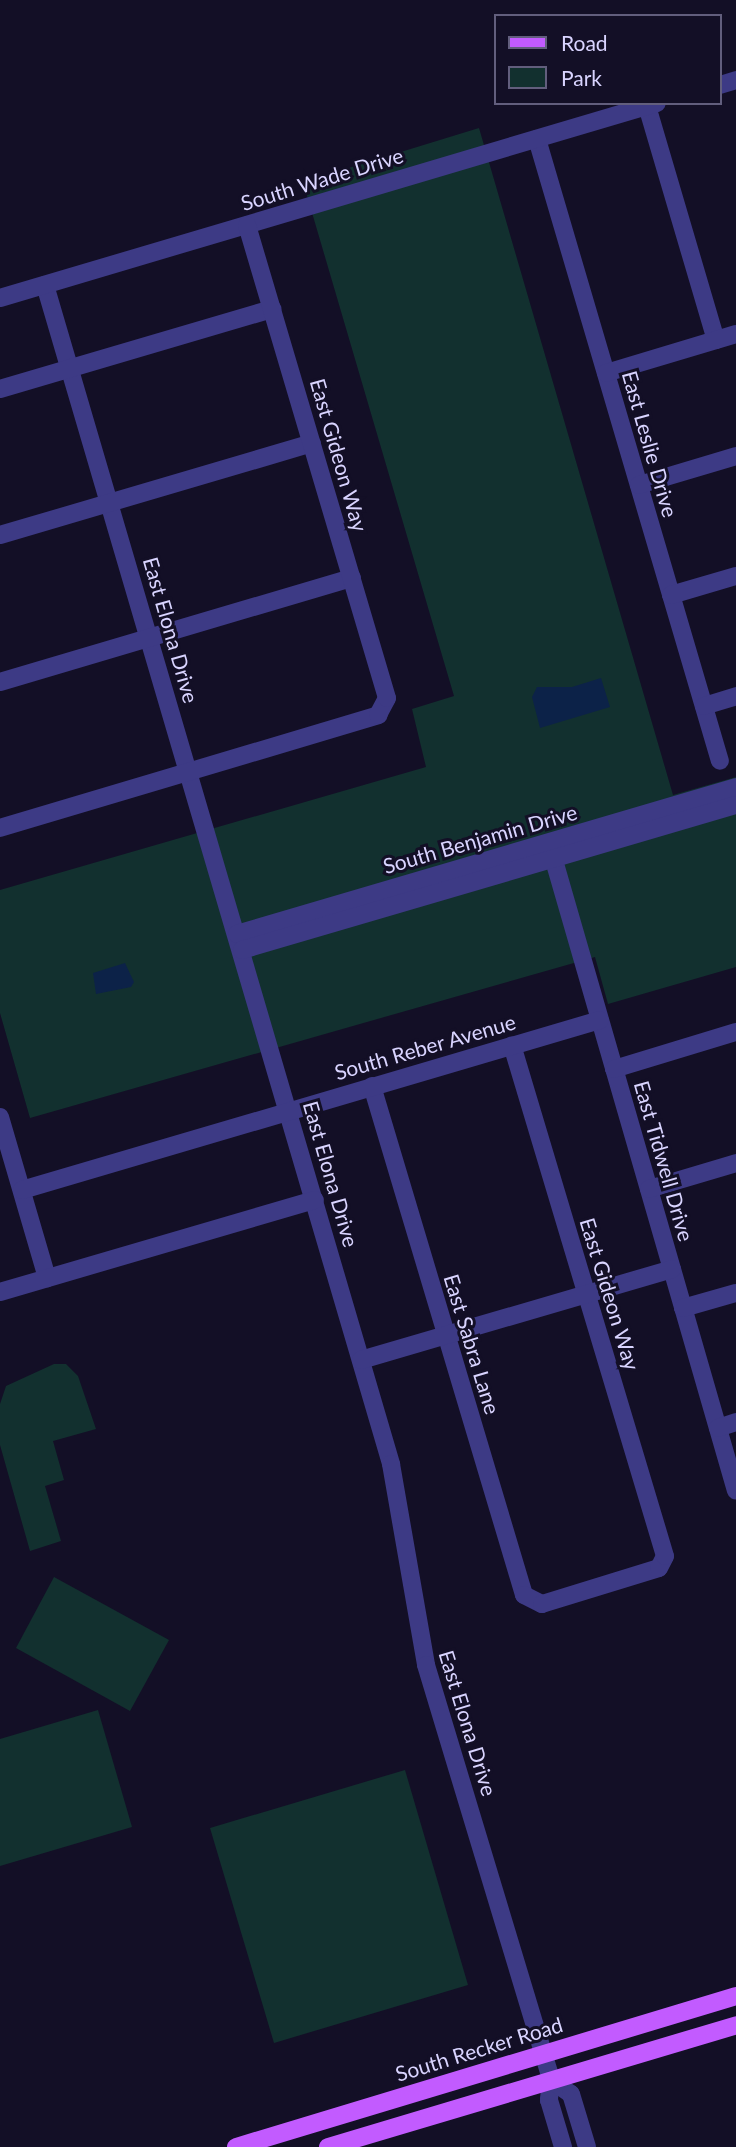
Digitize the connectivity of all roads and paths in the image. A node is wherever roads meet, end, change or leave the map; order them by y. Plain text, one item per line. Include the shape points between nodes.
1 (652, 105) edge
2 (537, 139) junction
3 (247, 225) junction
4 (45, 285) junction
5 (0, 298) edge
6 (272, 309) junction
7 (736, 334) edge
8 (716, 340) junction
9 (70, 369) junction
10 (606, 373) junction
11 (0, 389) edge
12 (312, 443) junction
13 (736, 456) edge
14 (639, 485) junction
15 (110, 503) junction
16 (0, 535) edge
17 (736, 576) edge
18 (352, 578) junction
19 (671, 595) junction
20 (149, 638) junction
21 (0, 681) edge
22 (736, 696) edge
23 (704, 706) junction
24 (720, 761) dead end
25 (189, 772) junction
26 (736, 787) edge
27 (736, 806) edge
28 (0, 828) edge
29 (551, 852) junction
30 (240, 942) junction
31 (600, 1020) junction
32 (736, 1032) edge
33 (512, 1045) junction
34 (614, 1069) junction
35 (372, 1086) junction
36 (289, 1110) junction
37 (0, 1117) edge
38 (736, 1163) edge
39 (649, 1189) junction
40 (22, 1190) junction
41 (315, 1200) junction
42 (672, 1269) junction
43 (47, 1278) junction
44 (0, 1292) edge
45 (736, 1293) edge
46 (587, 1294) junction
47 (683, 1308) junction
48 (445, 1335) junction
49 (361, 1360) junction
50 (736, 1422) edge
51 (718, 1428) junction
52 (736, 1491) edge
53 (542, 1604) joint
54 (736, 1996) edge
55 (736, 2025) edge
56 (542, 2053) junction
57 (551, 2080) junction
58 (236, 2147) edge
59 (328, 2147) edge
60 (563, 2147) edge
61 (587, 2147) edge

1 - 2 street, South Wade Drive
1 - 8 street
2 - 3 street, South Wade Drive
2 - 10 street, East Leslie Drive
3 - 4 street, South Wade Drive
3 - 6 street, East Gideon Way
4 - 5 street, South Wade Drive
4 - 9 street, East Elona Drive
6 - 9 street
6 - 12 street, East Gideon Way
7 - 8 street
8 - 10 street
9 - 11 street
9 - 15 street, East Elona Drive
10 - 14 street, East Leslie Drive
12 - 15 street
12 - 18 street, East Gideon Way
13 - 14 street
14 - 19 street, East Leslie Drive
15 - 16 street
15 - 20 street, East Elona Drive
17 - 19 street
18 - 20 street
18 - 25 street, East Gideon Way via 387,698 378,715
19 - 23 street, East Leslie Drive
20 - 21 street
20 - 25 street, East Elona Drive
22 - 23 street
23 - 24 street, East Leslie Drive
25 - 28 street
25 - 30 street, East Elona Drive
26 - 29 street, South Benjamin Drive
27 - 29 street, South Benjamin Drive
29 - 30 street, South Benjamin Drive
29 - 31 street, East Tidwell Drive
30 - 36 street, East Elona Drive
31 - 33 street, South Reber Avenue
31 - 34 street, East Tidwell Drive
32 - 34 street
33 - 35 street, South Reber Avenue
33 - 46 street, East Gideon Way
34 - 39 street, East Tidwell Drive
35 - 36 street, South Reber Avenue
35 - 48 street, East Sabra Lane
36 - 40 street, South Reber Avenue
36 - 41 street, East Elona Drive
37 - 40 street
38 - 39 street
39 - 42 street, East Tidwell Drive
40 - 43 street
41 - 43 street
41 - 49 street, East Elona Drive
42 - 46 street
42 - 47 street, East Tidwell Drive
43 - 44 street
45 - 47 street
46 - 48 street
46 - 53 street, East Gideon Way via 665,1556 659,1568
47 - 51 street, East Tidwell Drive
48 - 49 street
48 - 53 street, East Sabra Lane via 524,1595
49 - 56 street, East Elona Drive via 398,1490 426,1665
50 - 51 street
51 - 52 street, East Tidwell Drive
54 - 56 main road, South Recker Road
55 - 57 main road
56 - 57 street, East Elona Drive
56 - 58 main road, South Recker Road
57 - 59 main road
57 - 60 street via 549,2100
57 - 61 street via 571,2094

